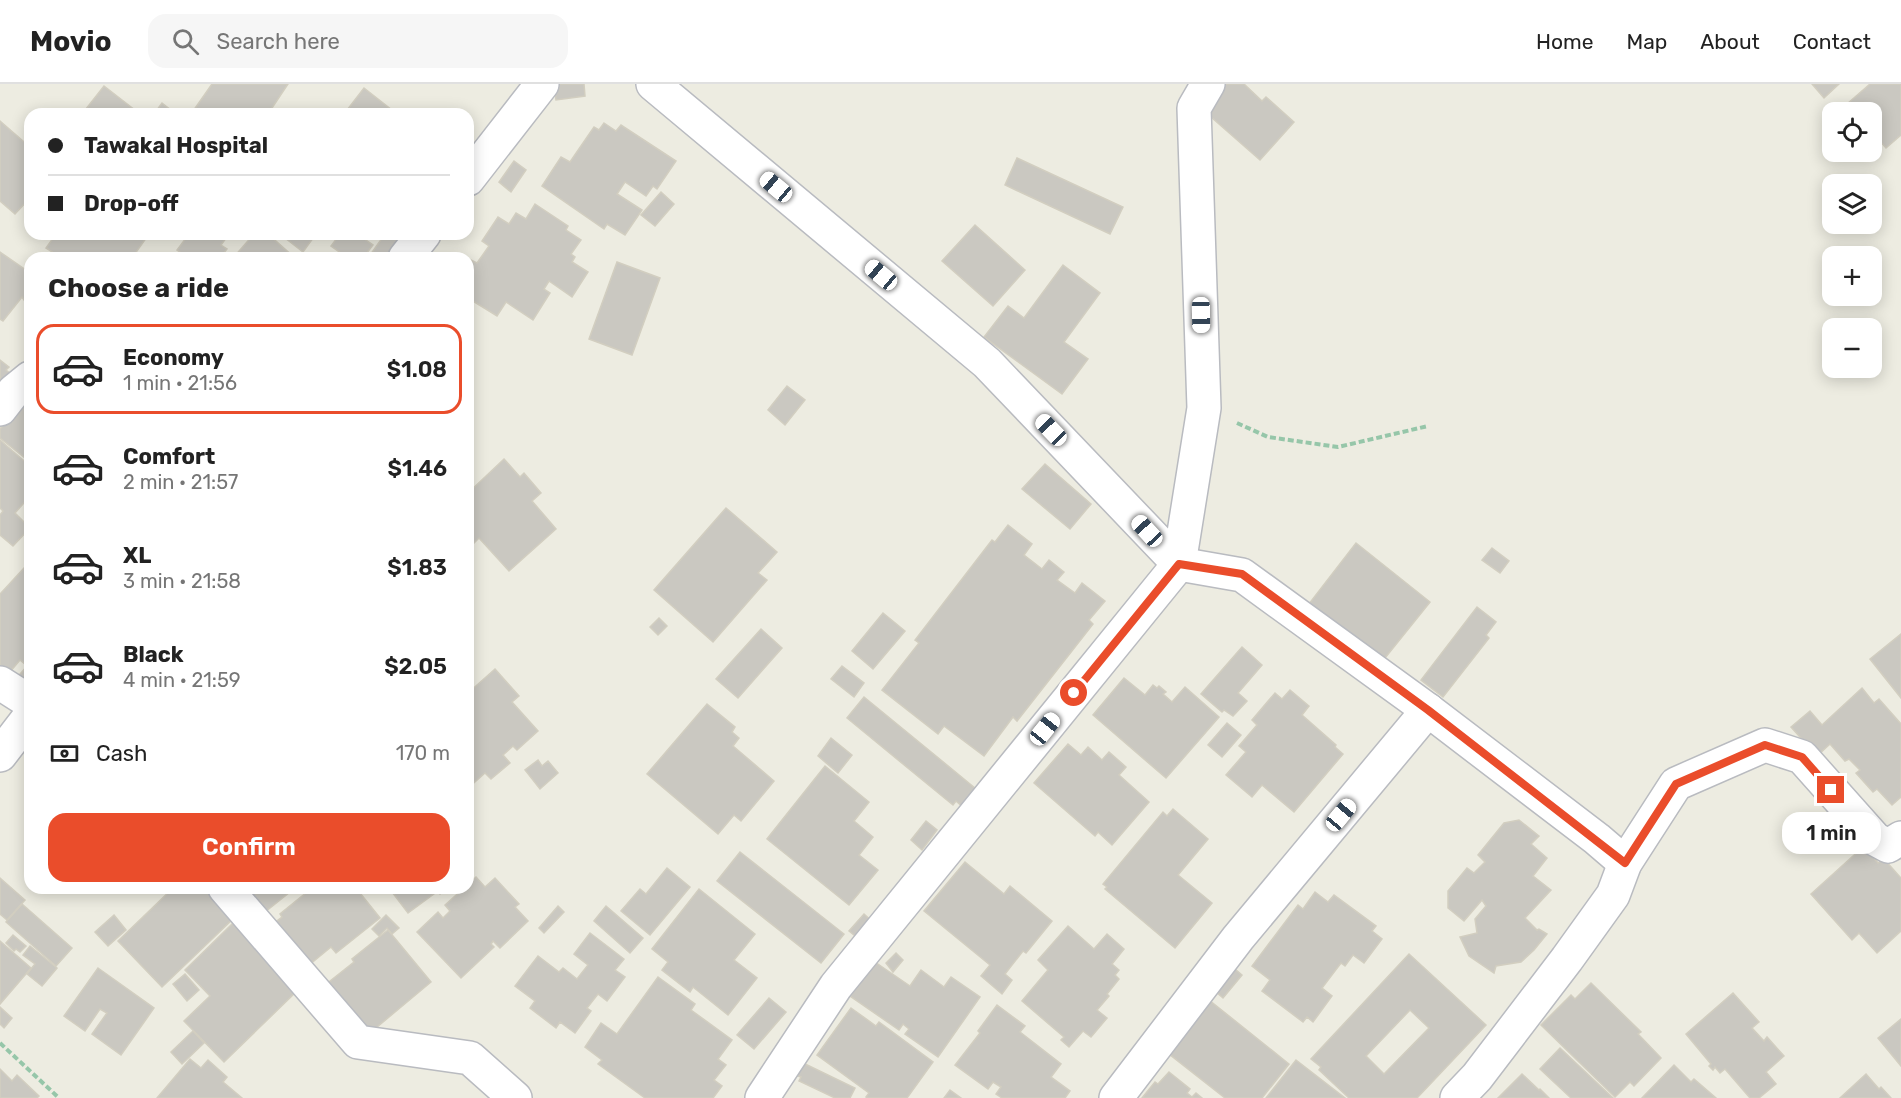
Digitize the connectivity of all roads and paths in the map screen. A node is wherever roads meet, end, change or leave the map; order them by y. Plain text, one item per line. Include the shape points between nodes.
1 (542, 84) edge
2 (653, 84) edge
3 (1208, 84) edge
4 (474, 171) edge
5 (419, 240) edge
6 (410, 252) edge
7 (24, 383) edge
8 (1204, 408) junction
9 (0, 409) edge
10 (1428, 426) dead end
11 (1179, 564) junction
12 (0, 683) edge
13 (24, 698) edge
14 (1428, 710) junction
15 (24, 724) edge
16 (0, 755) edge
17 (1901, 838) edge
18 (1625, 863) junction
19 (230, 894) edge
20 (0, 1043) edge
21 (59, 1098) edge
22 (515, 1098) edge
23 (762, 1098) edge
24 (1116, 1098) edge
25 (1457, 1098) edge

1 - 4 street
2 - 11 street via 987,363
3 - 8 street via 1194,108
5 - 6 street
7 - 9 street
8 - 10 path via 1268,437 1338,447
8 - 11 street
11 - 14 street via 1242,574
11 - 23 street via 836,986
12 - 13 street
14 - 18 street
14 - 24 street via 1239,938
15 - 16 street
17 - 18 street via 1888,846 1875,839 1802,757 1765,745 1676,784
18 - 25 street via 1613,895 1477,1077
19 - 22 street via 358,1042 470,1058
20 - 21 path

